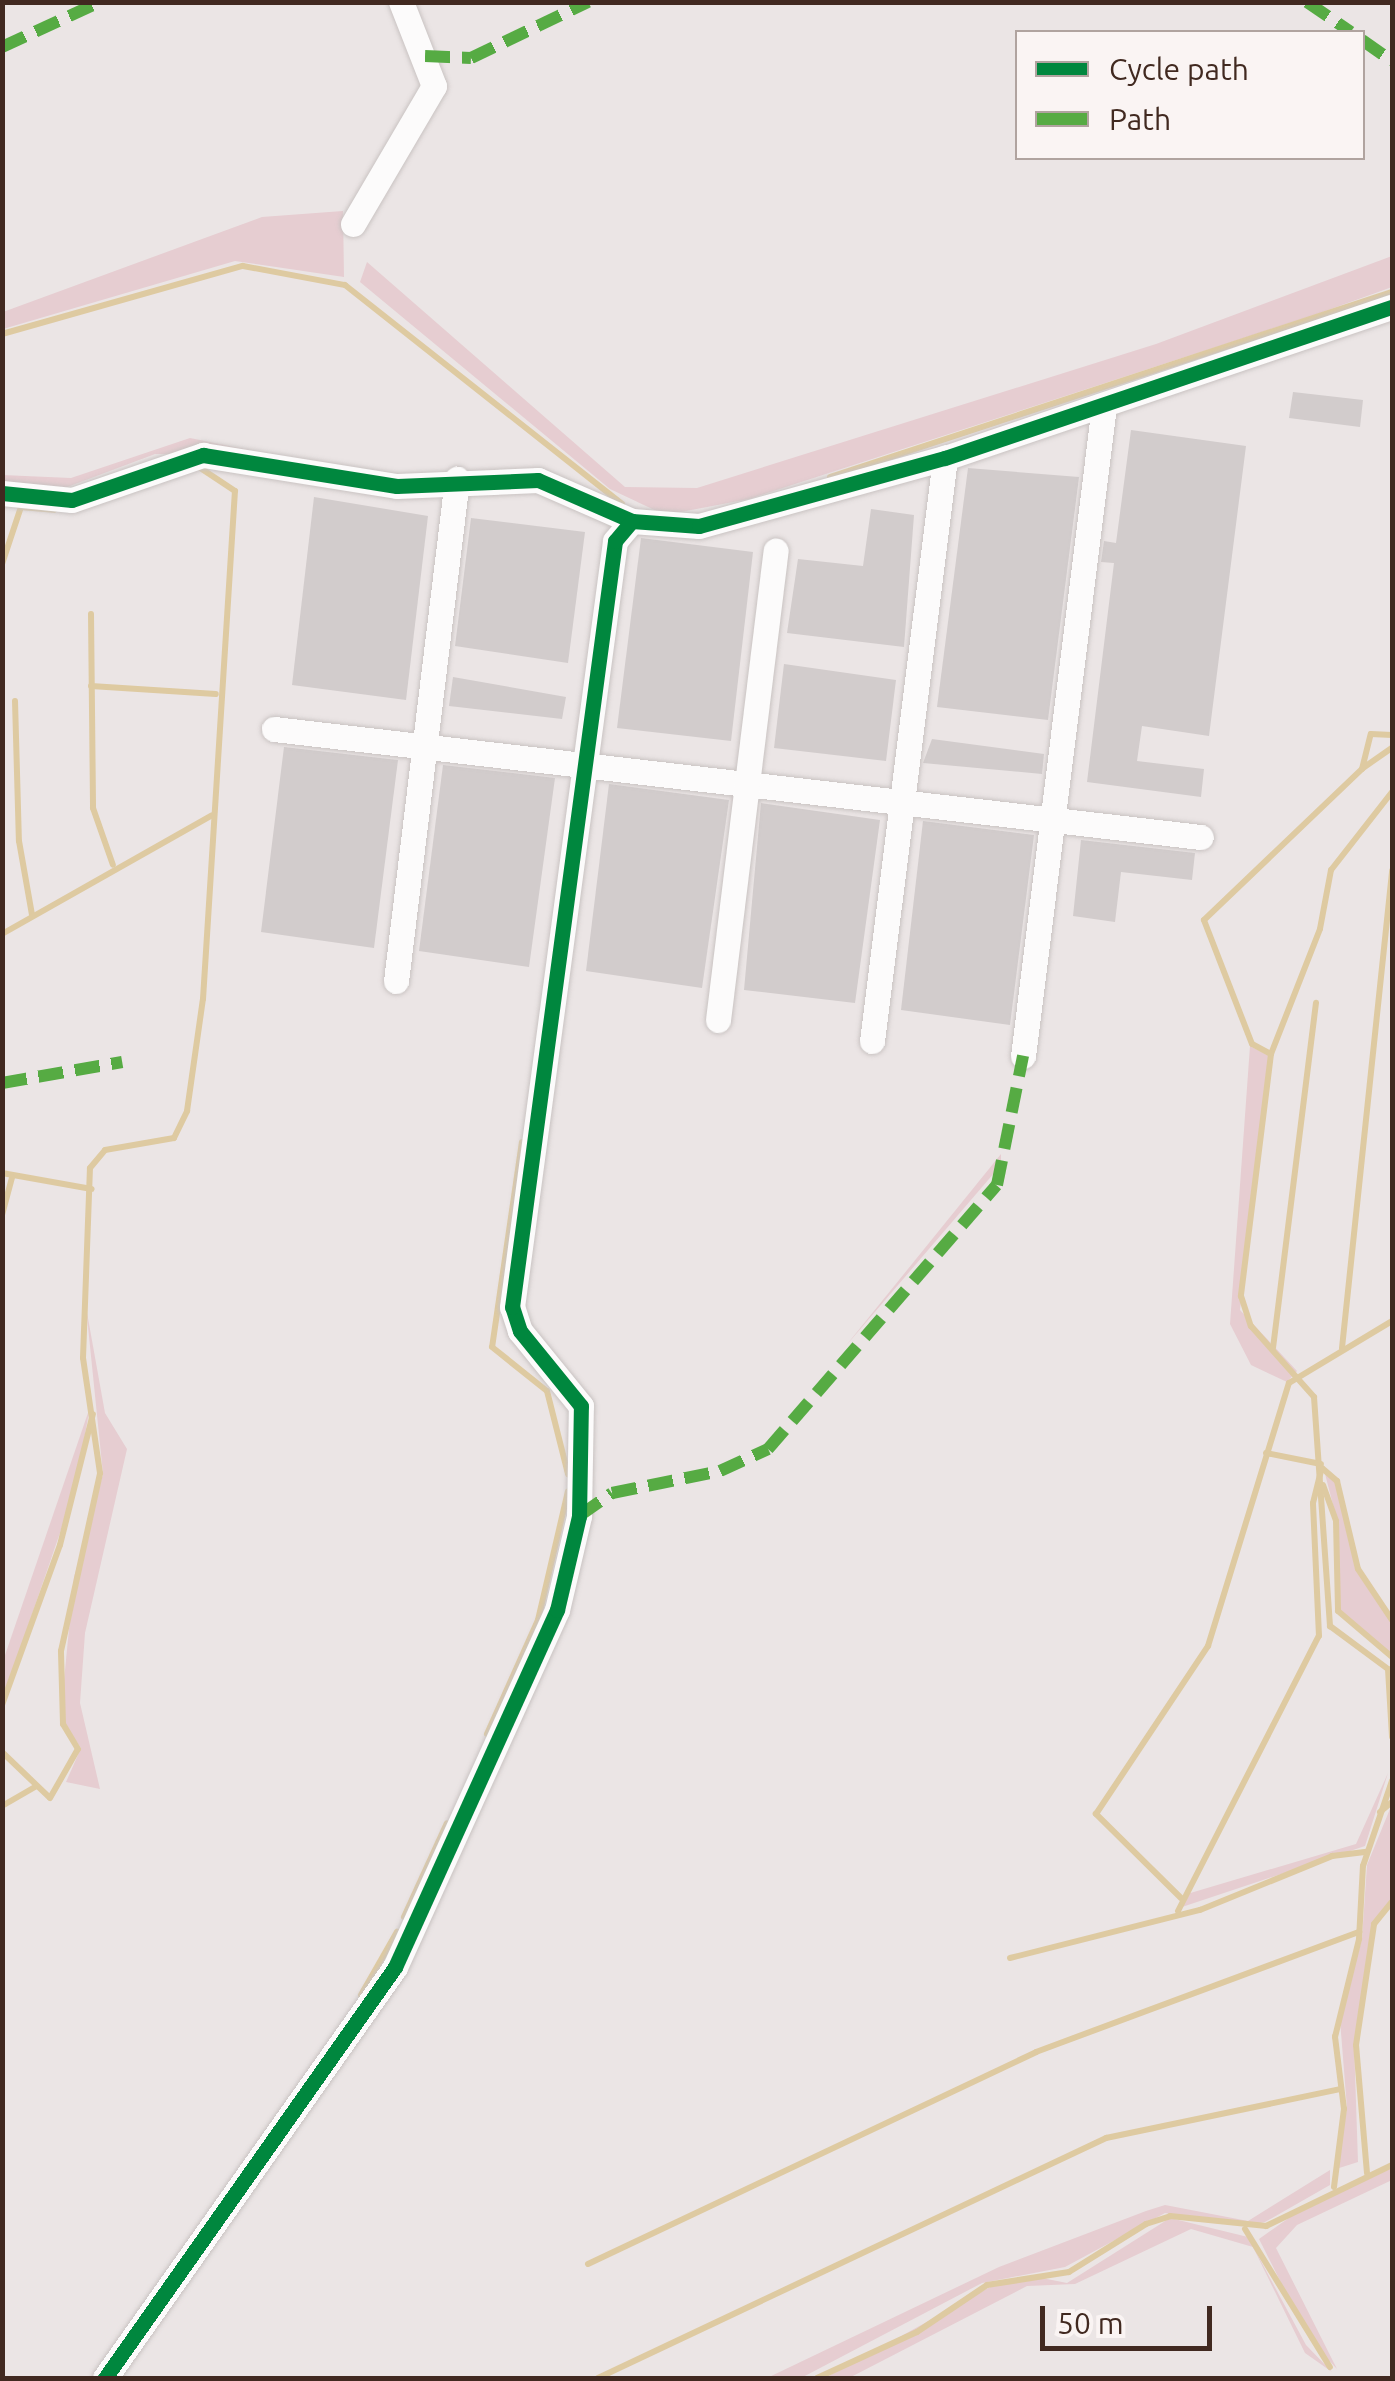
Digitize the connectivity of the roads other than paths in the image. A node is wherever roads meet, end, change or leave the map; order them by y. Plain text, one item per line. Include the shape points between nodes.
1 (401, 2) edge
2 (353, 224) dead end
3 (1392, 307) edge
4 (1104, 406) junction
5 (945, 458) junction
6 (457, 479) junction
7 (2, 493) edge
8 (632, 521) junction
9 (776, 551) dead end
10 (274, 728) dead end
11 (421, 746) junction
12 (588, 766) junction
13 (746, 784) junction
14 (903, 802) junction
15 (1056, 821) junction
16 (1201, 838) dead end
17 (396, 981) dead end
18 (718, 1020) dead end
19 (872, 1041) dead end
20 (1024, 1056) dead end
21 (105, 2378) edge

1 - 2 street via 434,86
3 - 4 street
4 - 5 street
4 - 15 street
5 - 8 street via 732,520 664,528
5 - 14 street
6 - 7 street via 398,486 202,455 72,500
6 - 8 street via 538,480
6 - 11 street
8 - 12 street via 615,541
9 - 13 street
10 - 11 street
11 - 12 street
11 - 17 street
12 - 13 street
12 - 21 street via 512,1306 520,1330 582,1406 580,1516 556,1610 395,1967
13 - 14 street
13 - 18 street
14 - 15 street
14 - 19 street
15 - 16 street
15 - 20 street

